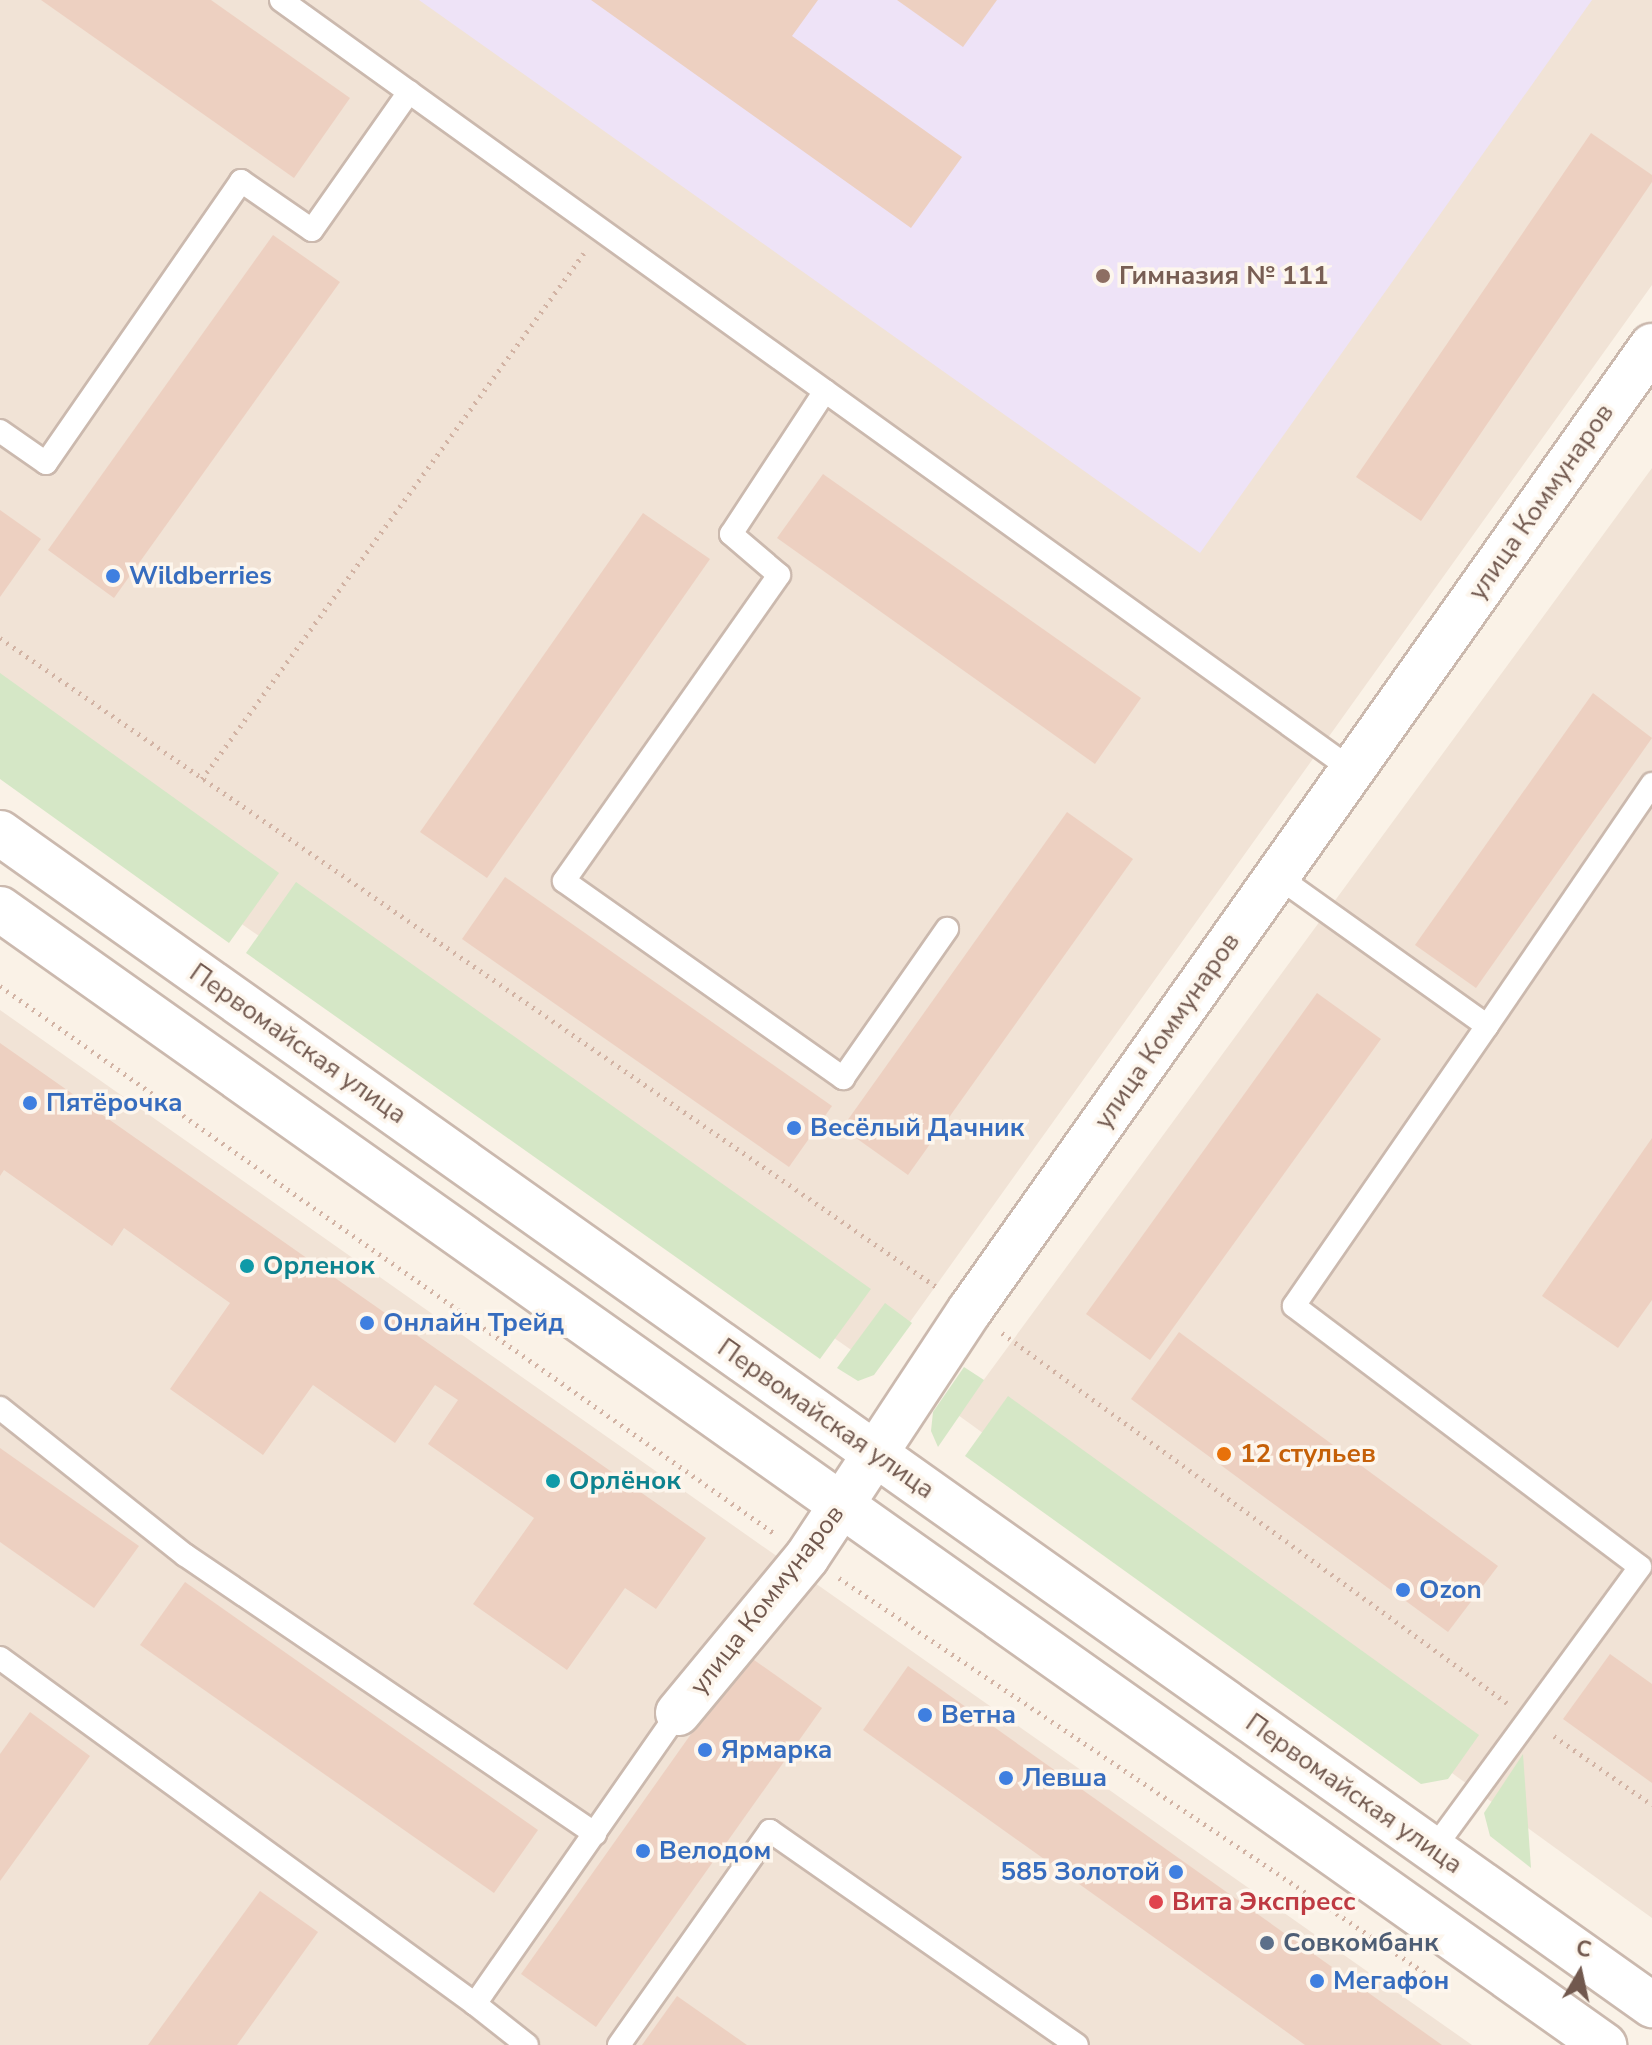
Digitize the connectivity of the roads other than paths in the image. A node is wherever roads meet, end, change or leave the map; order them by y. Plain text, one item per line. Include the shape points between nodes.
1 (281, 0) edge
2 (409, 92) junction
3 (1652, 346) edge
4 (825, 391) junction
5 (0, 431) edge
6 (1352, 770) junction
7 (1652, 784) edge
8 (0, 833) edge
9 (1277, 876) junction
10 (0, 909) edge
11 (947, 929) dead end
12 (1487, 1026) junction
13 (0, 1408) edge
14 (873, 1453) junction
15 (842, 1504) junction
16 (1646, 1571) edge
17 (0, 1658) edge
18 (678, 1713) joint
19 (595, 1834) junction
20 (1433, 1850) junction
21 (475, 2004) junction
22 (1652, 2005) edge
23 (527, 2045) edge
24 (619, 2045) edge
25 (1077, 2045) edge
26 (1604, 2045) edge

1 - 2 lane
2 - 4 lane
2 - 5 lane via 312,230 241,181 46,463
3 - 6 main road, улица Коммунаров
4 - 6 lane
4 - 11 lane via 731,534 779,575 564,881 843,1078
6 - 9 main road, улица Коммунаров
7 - 12 lane
8 - 14 main road, Первомайская улица
9 - 12 lane
9 - 14 main road, улица Коммунаров
10 - 15 main road
12 - 16 lane via 1294,1306
13 - 19 lane via 185,1555
14 - 15 main road, улица Коммунаров
14 - 20 main road, Первомайская улица
15 - 18 main road, улица Коммунаров via 807,1557
15 - 26 main road
16 - 20 lane via 1528,1718
17 - 21 lane
18 - 19 lane
19 - 21 lane
20 - 22 main road, Первомайская улица
21 - 23 lane
24 - 25 lane via 770,1831

